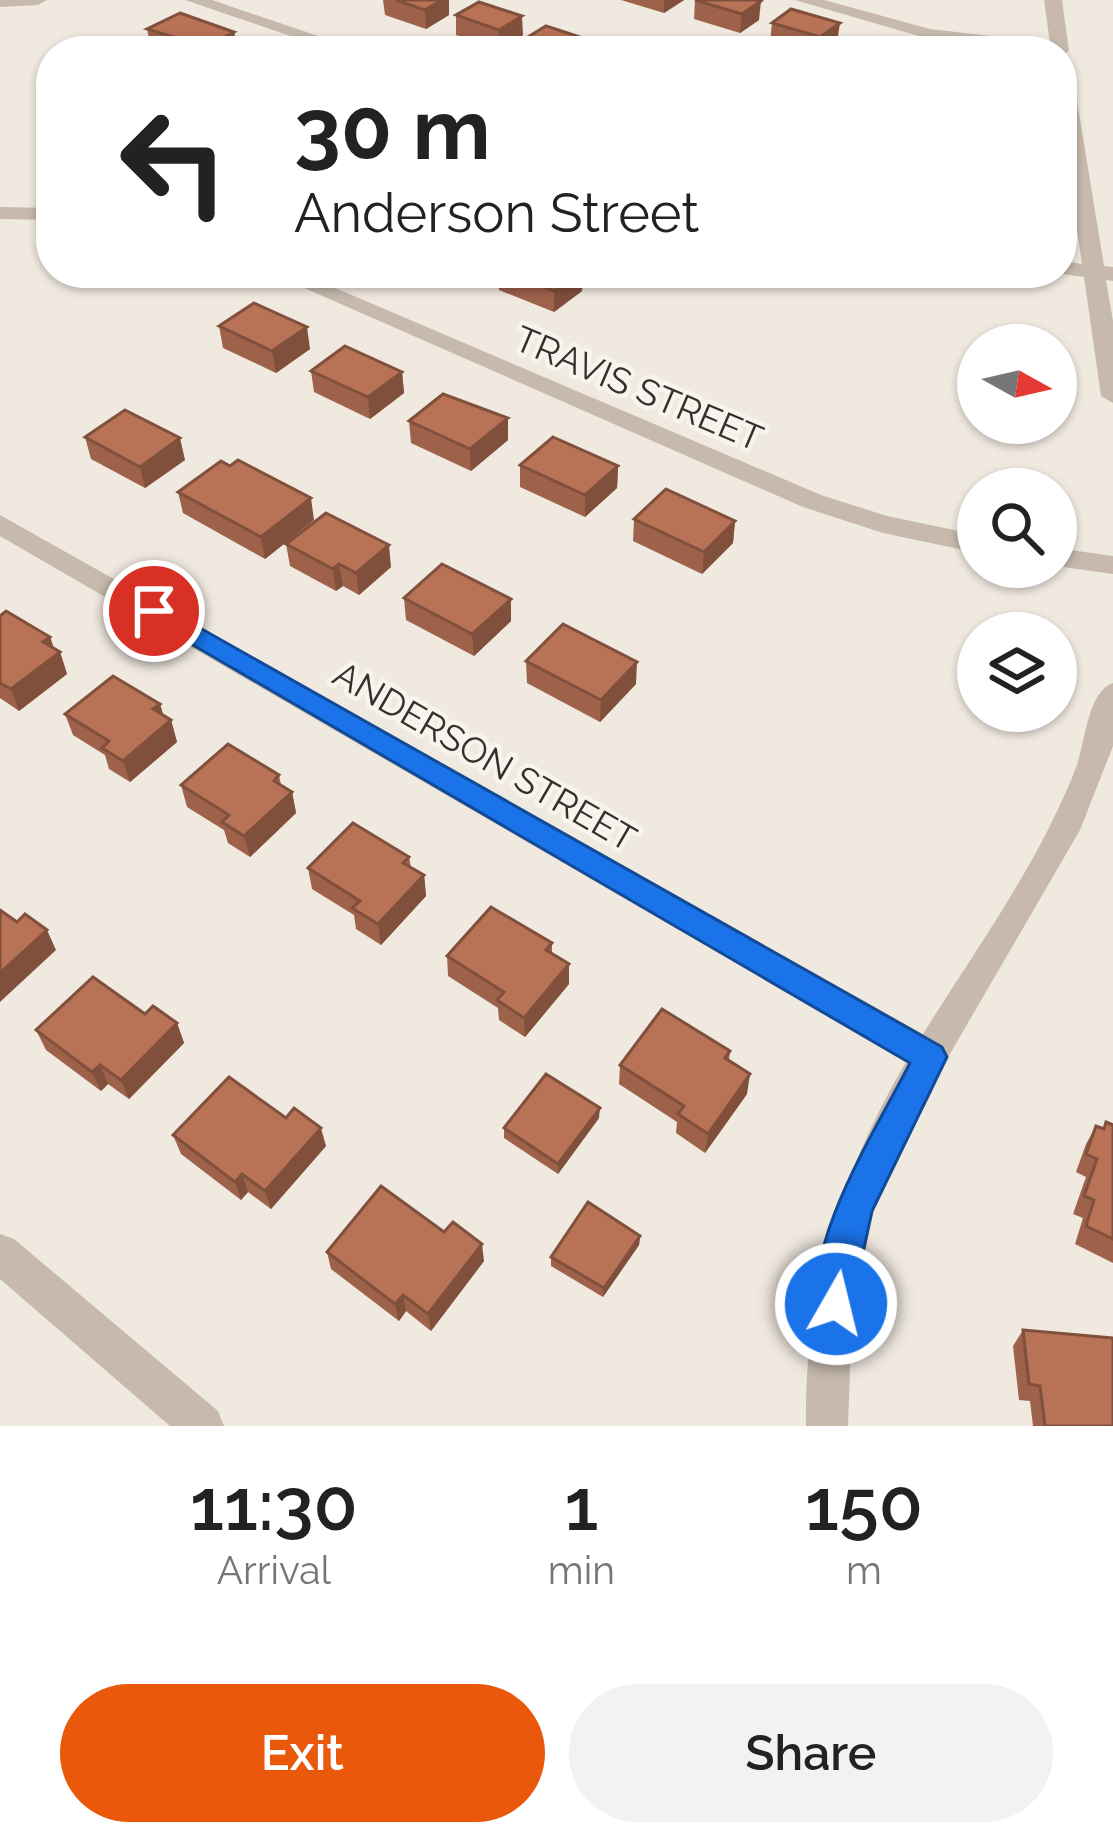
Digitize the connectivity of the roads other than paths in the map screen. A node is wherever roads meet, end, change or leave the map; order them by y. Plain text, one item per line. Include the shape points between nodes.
1 (38, 0) edge
2 (194, 0) edge
3 (804, 0) edge
4 (1052, 0) edge
5 (0, 2) edge
6 (306, 36) edge
7 (944, 36) edge
8 (1058, 36) edge
9 (1077, 137) edge
10 (0, 213) edge
11 (36, 214) edge
12 (1105, 273) edge
13 (316, 288) edge
14 (1113, 396) edge
15 (0, 524) edge
16 (957, 540) edge
17 (1077, 560) edge
18 (1113, 565) edge
19 (1113, 694) edge
20 (930, 1057) junction
21 (0, 1253) edge
22 (202, 1426) edge
23 (827, 1426) edge

1 - 5 street
2 - 6 street
3 - 7 street
4 - 8 street
9 - 12 street
10 - 11 street
12 - 14 street
13 - 16 street, TRAVIS STREET via 812,500
15 - 20 street, ANDERSON STREET
17 - 18 street
19 - 20 street via 1085,789 1032,893
20 - 23 street via 875,1159 841,1258
21 - 22 street

